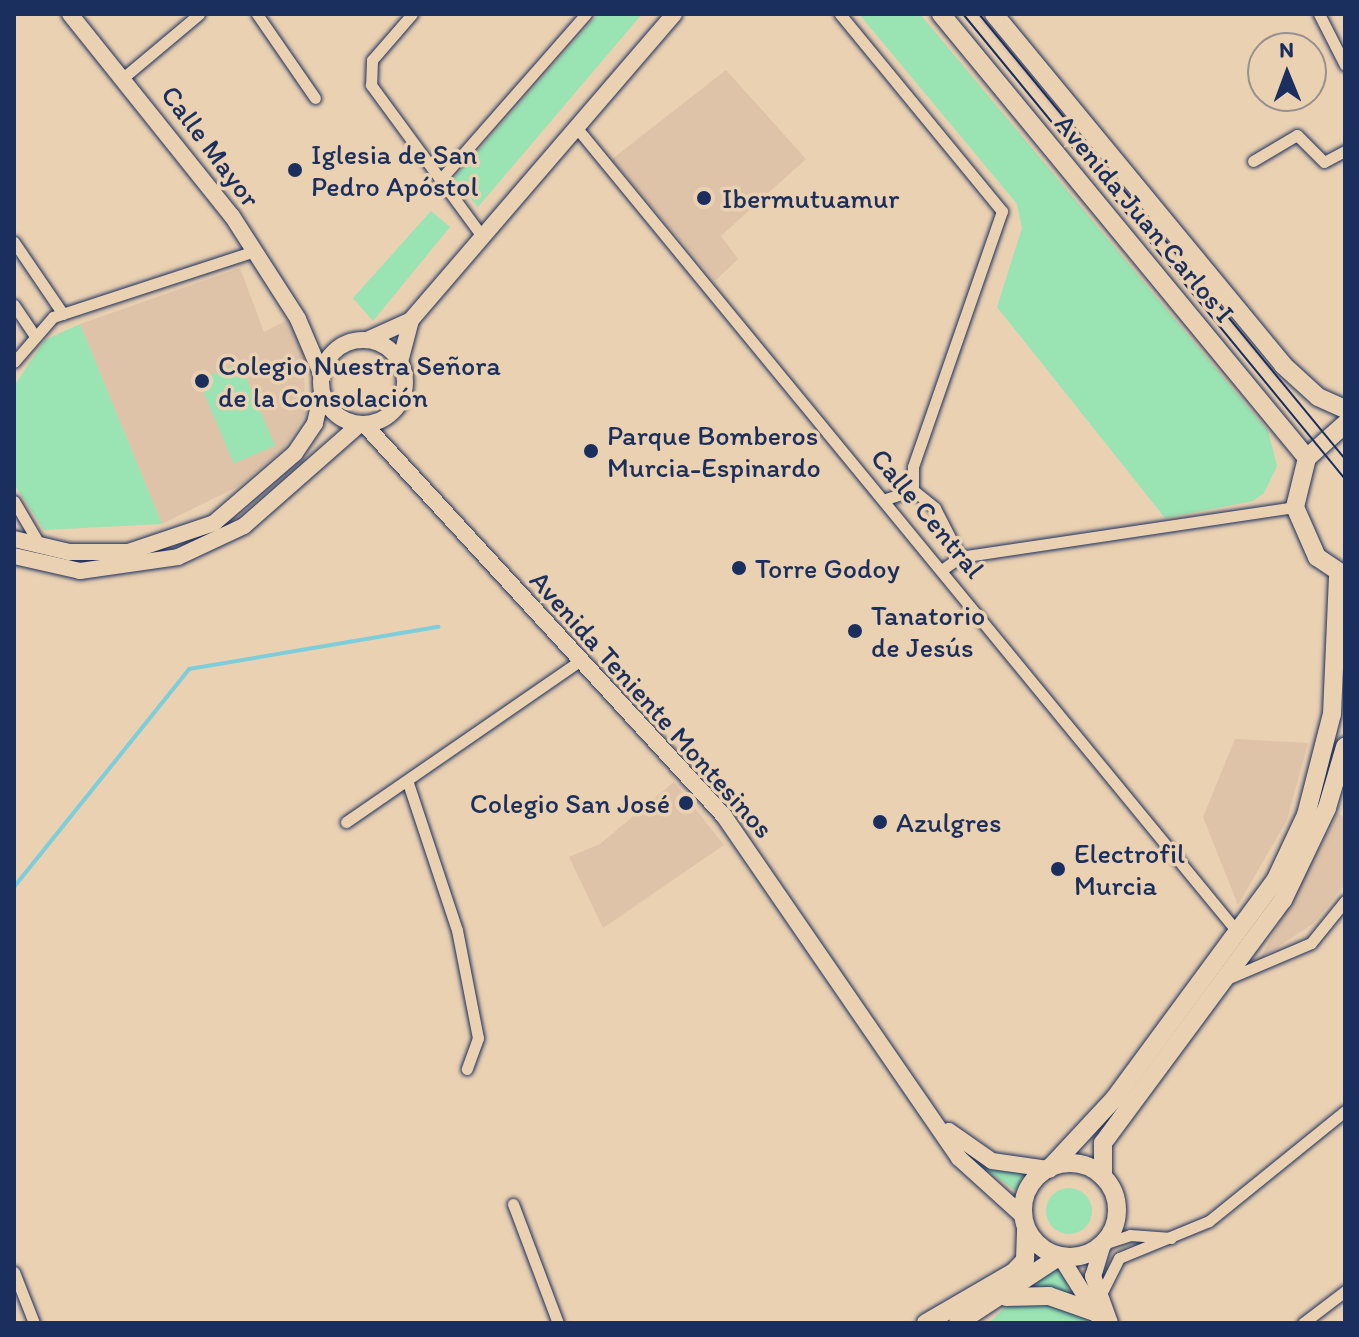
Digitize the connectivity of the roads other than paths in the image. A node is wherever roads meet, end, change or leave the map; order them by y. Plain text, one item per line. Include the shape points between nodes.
1 (70, 14) edge
2 (257, 14) edge
3 (412, 14) edge
4 (586, 14) edge
5 (674, 14) edge
6 (840, 14) edge
7 (941, 14) edge
8 (994, 14) edge
9 (1319, 14) edge
10 (191, 16) edge
11 (1345, 65) edge
12 (124, 77) junction
13 (315, 98) dead end
14 (576, 127) junction
15 (1345, 151) edge
16 (1253, 161) dead end
17 (440, 180) junction
18 (482, 236) junction
19 (14, 242) edge
20 (255, 251) junction
21 (14, 305) edge
22 (63, 314) junction
23 (298, 319) junction
24 (411, 320) junction
25 (34, 335) junction
26 (367, 340) junction
27 (341, 346) junction
28 (14, 362) edge
29 (400, 362) junction
30 (321, 373) junction
31 (322, 393) junction
32 (1345, 409) edge
33 (388, 416) junction
34 (362, 424) junction
35 (1345, 424) edge
36 (1307, 458) junction
37 (395, 459) junction
38 (913, 490) junction
39 (886, 499) junction
40 (14, 501) edge
41 (1295, 507) junction
42 (14, 539) edge
43 (41, 548) junction
44 (14, 556) edge
45 (960, 557) junction
46 (944, 568) junction
47 (1342, 575) edge
48 (582, 659) junction
49 (1345, 747) edge
50 (1342, 768) edge
51 (408, 783) junction
52 (346, 822) dead end
53 (1345, 901) edge
54 (1239, 934) junction
55 (1221, 982) junction
56 (467, 1069) dead end
57 (1345, 1111) edge
58 (935, 1117) junction
59 (1049, 1169) junction
60 (1103, 1177) junction
61 (513, 1204) dead end
62 (1025, 1222) junction
63 (1171, 1238) junction
64 (1103, 1244) junction
65 (1060, 1256) junction
66 (14, 1272) edge
67 (1345, 1291) edge
68 (1003, 1297) junction
69 (1096, 1306) junction
70 (978, 1317) edge
71 (34, 1323) edge
72 (558, 1323) edge
73 (926, 1323) edge
74 (958, 1323) edge
75 (1108, 1323) edge
76 (1303, 1323) edge

1 - 12 main road, Calle Mayor
2 - 13 street
3 - 17 street via 368,70 371,85
4 - 17 street
5 - 14 main road
6 - 38 street via 1002,211 913,467
7 - 36 main road, Avenida Juan Carlos I
8 - 32 main road, Avenida Juan Carlos I via 1283,365 1318,397
9 - 11 street
10 - 12 street
12 - 20 main road, Calle Mayor
14 - 18 main road
14 - 39 street, Calle Central
15 - 16 street via 1324,162 1297,135
17 - 18 street
18 - 24 main road
19 - 22 street
20 - 22 street
20 - 23 main road, Calle Mayor
21 - 25 street
22 - 25 street
23 - 27 main road, Calle Mayor
23 - 30 main road, Calle Mayor
24 - 26 main road
24 - 29 main road
25 - 28 street
26 - 27 main road
26 - 29 main road
27 - 30 main road
29 - 33 main road via 404,391
30 - 31 main road
31 - 34 main road via 340,418
31 - 43 main road via 315,423 295,453 214,523 128,552
33 - 34 main road
33 - 37 main road
34 - 37 main road, Avenida Teniente Montesinos
34 - 44 main road via 244,526 188,553 80,571
35 - 36 main road
36 - 41 main road
37 - 48 main road, Avenida Teniente Montesinos
38 - 39 street
38 - 45 street via 950,529
39 - 46 street, Calle Central
40 - 43 street
41 - 45 street
41 - 47 main road via 1302,534
42 - 43 main road
45 - 46 street
46 - 54 street, Calle Central
47 - 54 main road via 1332,714 1319,773 1275,881
48 - 51 street
48 - 58 main road, Avenida Teniente Montesinos via 732,826
49 - 50 main road
50 - 55 main road via 1283,900
51 - 52 street
51 - 56 street via 457,930 478,1038
53 - 55 street via 1311,943
54 - 59 main road via 1082,1139
55 - 60 main road via 1103,1143
57 - 63 street via 1209,1221
58 - 59 main road, Avenida Teniente Montesinos via 992,1161
58 - 62 main road, Avenida Teniente Montesinos via 967,1167
59 - 60 main road via 1078,1164
59 - 62 main road via 1026,1193
60 - 64 main road via 1117,1216
61 - 72 street
62 - 65 main road
62 - 73 main road via 1025,1260 1014,1272
63 - 64 street via 1130,1235
63 - 69 street via 1112,1263
64 - 65 main road
64 - 69 main road via 1093,1261
65 - 68 main road
65 - 69 main road
66 - 71 street
67 - 76 street
68 - 69 main road via 1049,1296
68 - 70 main road
69 - 75 main road
70 - 74 main road

